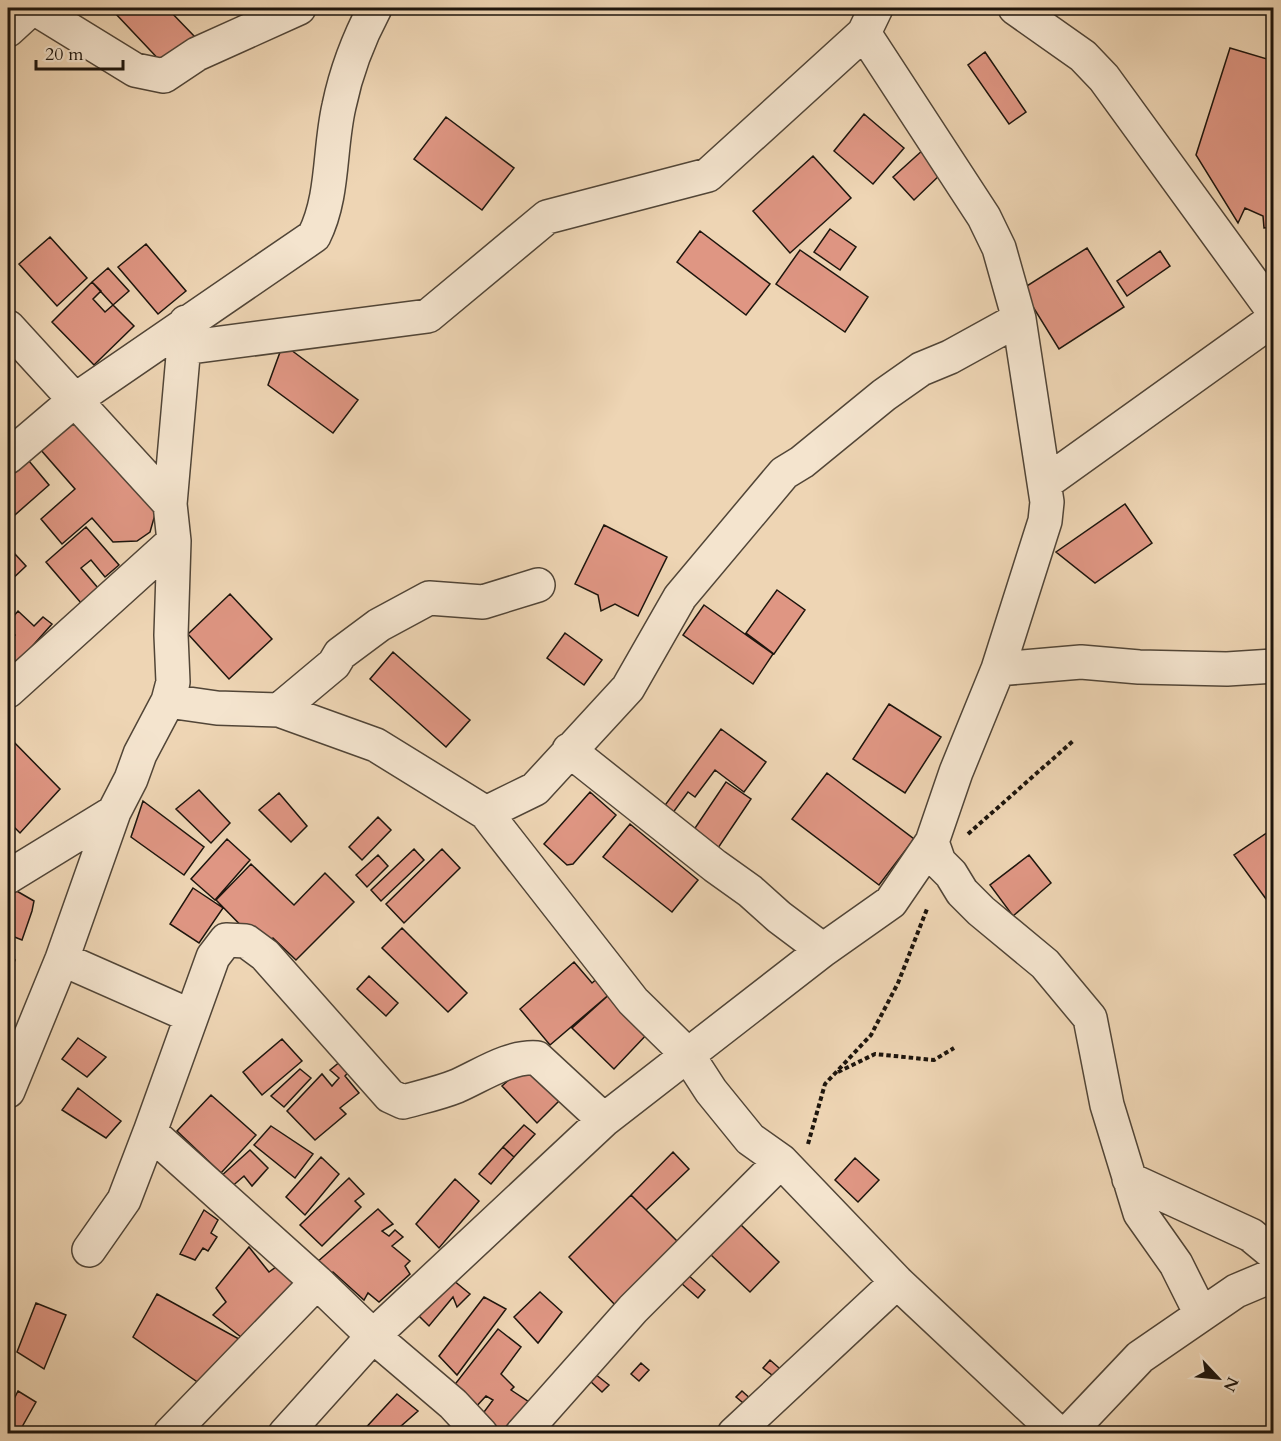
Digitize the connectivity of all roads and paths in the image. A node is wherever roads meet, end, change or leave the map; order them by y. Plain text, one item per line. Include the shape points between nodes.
1 (33, 8) edge
2 (299, 8) edge
3 (375, 8) edge
4 (1015, 8) edge
5 (870, 20) edge
6 (8, 30) edge
7 (1274, 312) edge
8 (1019, 319) junction
9 (1274, 319) edge
10 (8, 327) edge
11 (185, 335) junction
12 (75, 400) junction
13 (8, 457) edge
14 (1045, 483) junction
15 (170, 504) junction
16 (174, 541) junction
17 (538, 585) dead end
18 (1274, 666) edge
19 (998, 669) junction
20 (8, 691) edge
21 (168, 701) junction
22 (279, 710) junction
23 (1073, 741) dead end
24 (569, 750) junction
25 (114, 812) junction
26 (486, 813) junction
27 (935, 852) junction
28 (8, 877) edge
29 (822, 950) junction
30 (62, 959) junction
31 (191, 1016) junction
32 (954, 1048) dead end
33 (687, 1054) junction
34 (835, 1073) junction
35 (8, 1091) edge
36 (604, 1120) junction
37 (150, 1132) junction
38 (781, 1161) junction
39 (1129, 1179) junction
40 (89, 1250) dead end
41 (1274, 1254) edge
42 (1274, 1275) edge
43 (897, 1281) junction
44 (317, 1282) junction
45 (1201, 1314) junction
46 (373, 1336) junction
47 (170, 1434) edge
48 (285, 1434) edge
49 (481, 1434) edge
50 (522, 1434) edge
51 (734, 1434) edge
52 (1059, 1434) edge
53 (1067, 1434) edge

1 - 2 street via 135,70 164,76 197,54
1 - 6 street
3 - 11 street via 352,60 339,106 324,214 314,236
4 - 7 street via 1083,56 1104,78
5 - 8 street via 984,217 999,248
5 - 11 street via 708,175 547,217 428,316
8 - 14 street
8 - 24 street via 921,369 784,473 680,597 628,688
9 - 14 street
10 - 12 street
11 - 12 street
11 - 15 street
12 - 13 street
12 - 15 street
14 - 19 street via 1045,521
15 - 16 street
16 - 20 street
16 - 21 street via 173,682
17 - 22 street via 483,602 429,598 379,625 340,654 334,664
18 - 19 street via 1227,669 1081,662
19 - 27 street via 956,772
21 - 22 street via 217,708
21 - 25 street
22 - 26 street via 376,745
23 - 27 path via 976,826
24 - 26 street via 535,789
24 - 29 street
25 - 28 street
25 - 30 street
26 - 33 street via 633,1001
27 - 29 street via 891,902
27 - 34 path via 926,910 898,983 871,1035
27 - 39 street via 962,892 1045,964 1089,1018 1107,1105
29 - 33 street
30 - 31 street
30 - 35 street
31 - 36 street via 213,957 226,940 246,941 265,955 390,1096 403,1102 455,1087 514,1060 537,1058
31 - 37 street
32 - 34 path via 934,1060 874,1054
33 - 36 street
33 - 38 street via 750,1139
34 - 38 path via 825,1084 807,1146
36 - 46 street
37 - 40 street via 124,1200
37 - 44 street
38 - 43 street
38 - 50 street via 633,1310
39 - 41 street via 1251,1234
39 - 45 street via 1140,1214 1176,1264
42 - 45 street via 1236,1291
43 - 51 street
43 - 52 street
44 - 46 street
44 - 47 street
45 - 53 street via 1140,1357
46 - 48 street
46 - 49 street via 453,1404

